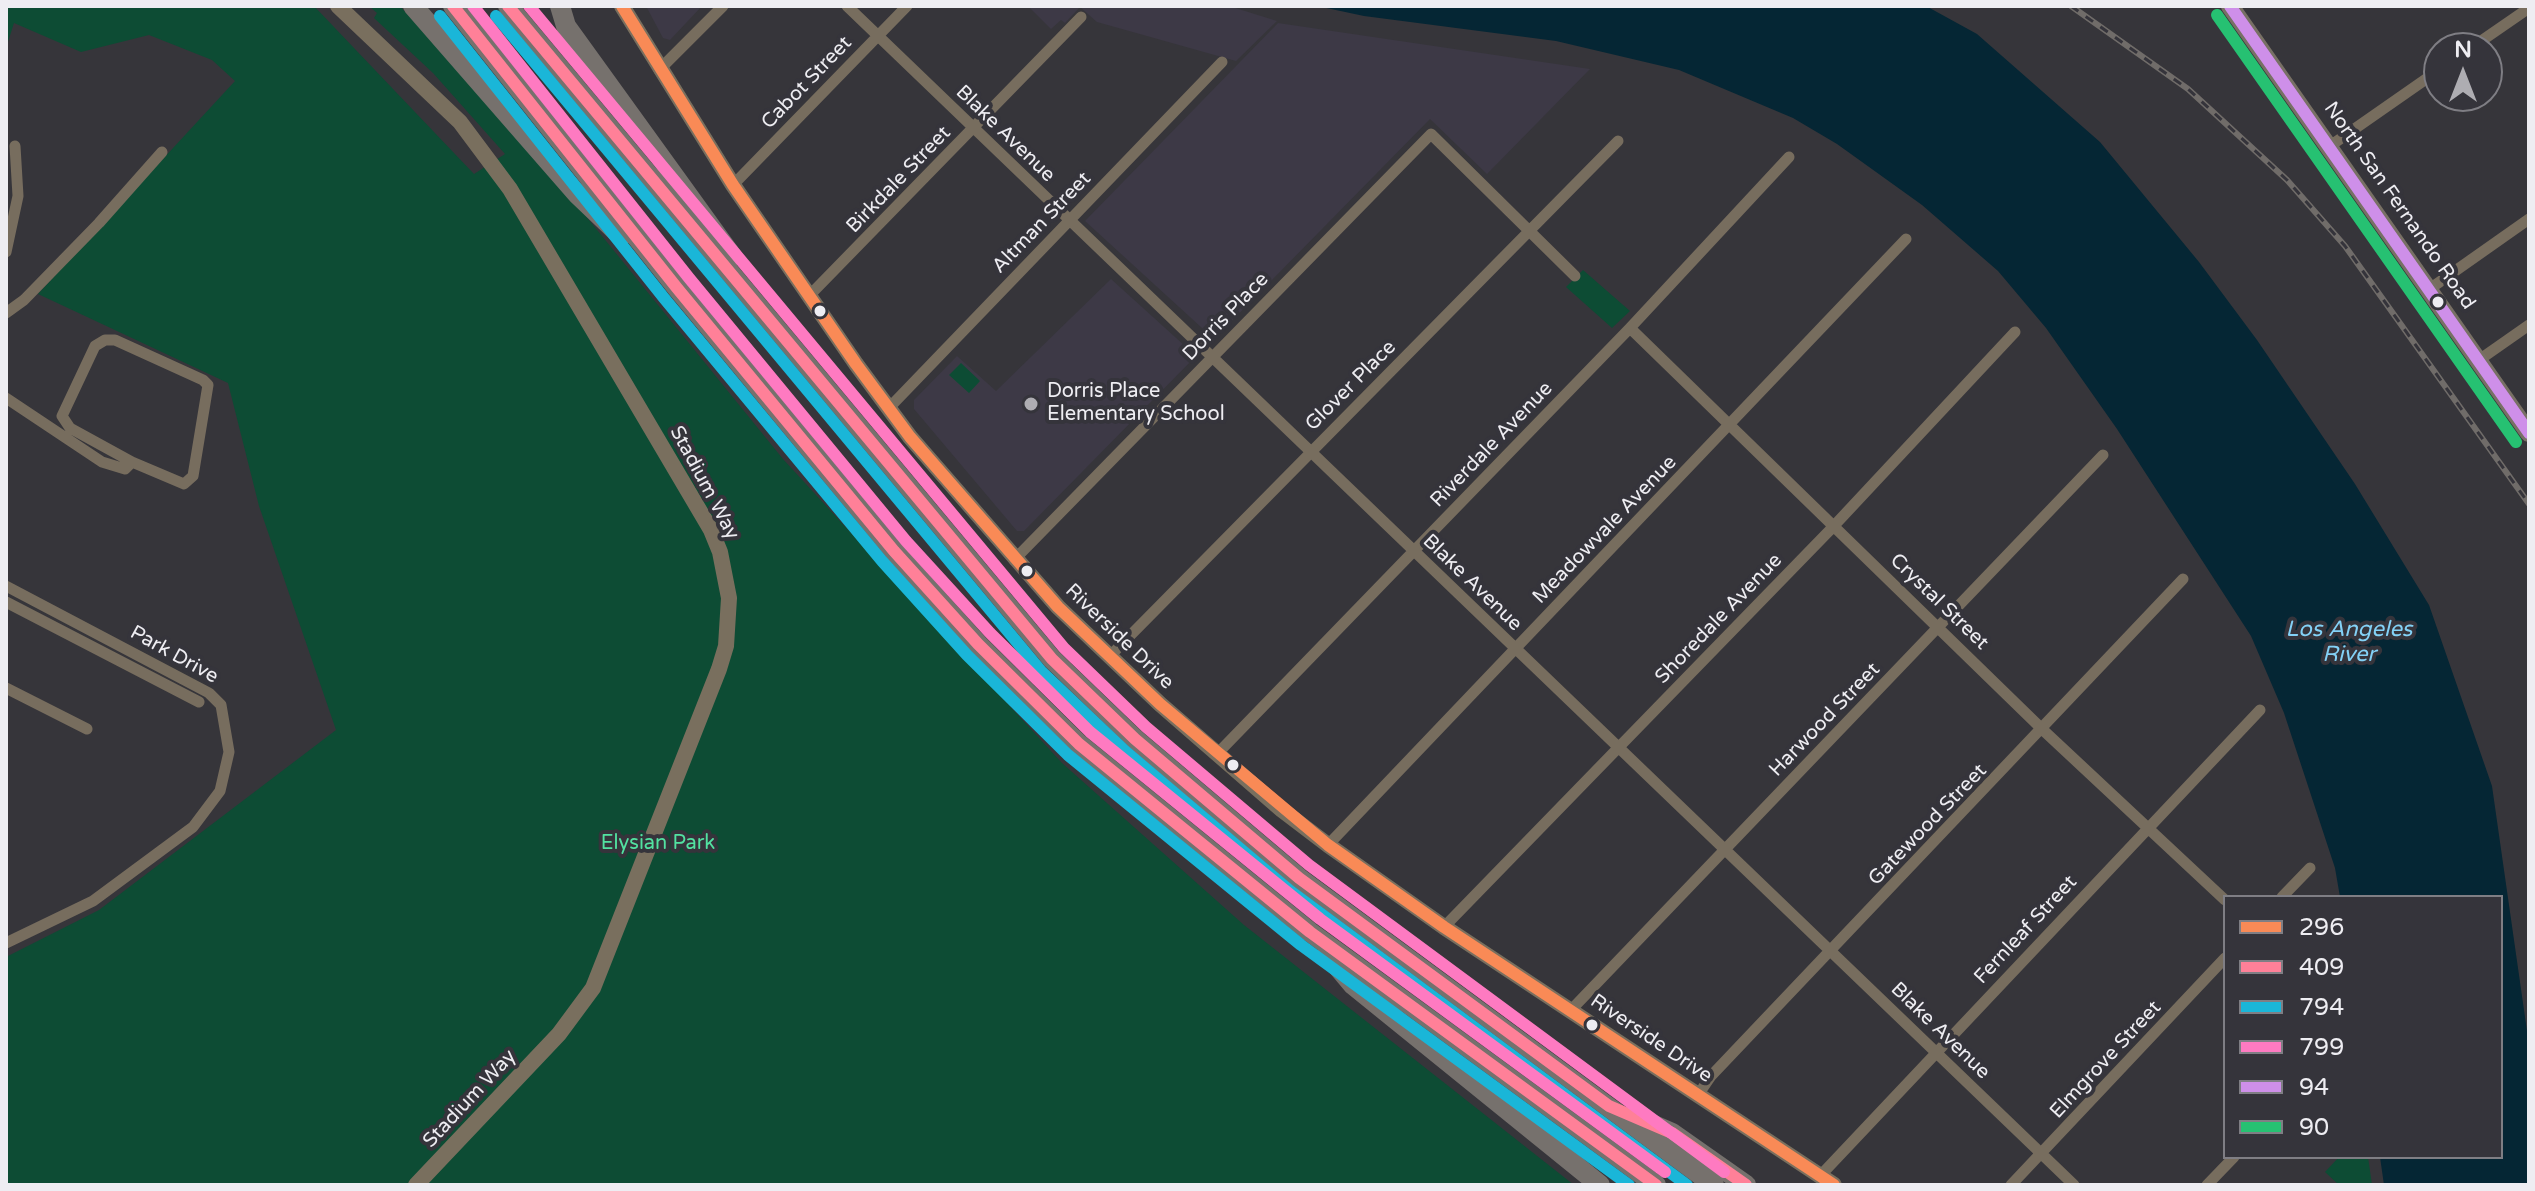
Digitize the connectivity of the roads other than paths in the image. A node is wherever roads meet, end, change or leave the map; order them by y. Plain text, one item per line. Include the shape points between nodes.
1 (338, 6) edge
2 (413, 6) edge
3 (453, 6) edge
4 (508, 6) edge
5 (560, 6) edge
6 (622, 6) edge
7 (723, 6) edge
8 (847, 6) edge
9 (907, 6) edge
10 (2230, 6) edge
11 (2529, 8) edge
12 (1081, 17) dead end
13 (2494, 32) edge
14 (878, 36) junction
15 (1222, 62) dead end
16 (659, 70) junction
17 (2423, 81) edge
18 (974, 129) junction
19 (1618, 141) dead end
20 (15, 146) dead end
21 (2330, 146) junction
22 (162, 152) dead end
23 (1789, 157) dead end
24 (733, 185) junction
25 (2529, 219) edge
26 (1069, 221) junction
27 (1529, 231) junction
28 (1906, 239) dead end
29 (6, 252) edge
30 (1575, 276) dead end
31 (677, 288) junction
32 (2431, 288) junction
33 (808, 297) junction
34 (6, 313) edge
35 (2529, 325) edge
36 (1630, 328) junction
37 (2015, 332) dead end
38 (1213, 356) junction
39 (801, 359) junction
40 (2479, 360) junction
41 (6, 398) edge
42 (888, 409) junction
43 (1731, 426) junction
44 (2529, 433) edge
45 (1312, 452) junction
46 (2103, 455) dead end
47 (132, 462) junction
48 (1834, 525) junction
49 (1413, 552) junction
50 (1014, 560) junction
51 (2183, 579) dead end
52 (6, 586) edge
53 (6, 602) edge
54 (1940, 627) junction
55 (1515, 649) junction
56 (1110, 656) junction
57 (6, 688) edge
58 (199, 702) dead end
59 (2260, 710) dead end
60 (87, 729) dead end
61 (2043, 730) junction
62 (1619, 749) junction
63 (1217, 754) junction
64 (2148, 827) junction
65 (1328, 845) junction
66 (1724, 850) junction
67 (2310, 868) dead end
68 (2284, 895) edge
69 (2223, 898) edge
70 (1444, 927) junction
71 (1310, 932) junction
72 (6, 943) edge
73 (1830, 952) junction
74 (2223, 960) edge
75 (1572, 1009) junction
76 (1935, 1052) junction
77 (1698, 1095) junction
78 (1609, 1106) junction
79 (1557, 1150) junction
80 (2042, 1154) junction
81 (2232, 1159) edge
82 (1827, 1180) edge
83 (416, 1185) edge
84 (1600, 1185) edge
85 (1617, 1185) edge
86 (1656, 1185) edge
87 (1714, 1185) edge
88 (1746, 1185) edge
89 (2011, 1185) edge
90 (2074, 1185) edge
91 (2207, 1185) edge

1 - 83 main road, Stadium Way via 460,122 510,189 705,519 720,552 729,598 728,634 719,669 593,988 559,1034
2 - 31 highway via 577,194
3 - 31 highway
4 - 39 highway
5 - 39 highway via 566,26
6 - 16 main road, Riverside Drive
7 - 16 street
8 - 14 street, Blake Avenue
9 - 14 street, Cabot Street
10 - 21 main road, North San Fernando Road
11 - 13 street
12 - 18 street, Birkdale Street
14 - 18 street, Blake Avenue
14 - 24 street, Cabot Street
15 - 26 street, Altman Street
16 - 24 main road, Riverside Drive
17 - 21 street
18 - 26 street, Blake Avenue
18 - 33 street, Birkdale Street
19 - 27 street, Glover Place
20 - 29 street via 18,196
21 - 32 main road, North San Fernando Road
22 - 34 street via 67,256
23 - 36 street, Riverdale Avenue
24 - 33 main road, Riverside Drive
25 - 32 street
26 - 38 street, Blake Avenue
26 - 42 street, Altman Street
27 - 30 street
27 - 38 street, Dorris Place via 1431,134
27 - 45 street, Glover Place
28 - 43 street, Meadowvale Avenue
31 - 71 highway via 894,551 978,644 1079,744
32 - 40 main road, North San Fernando Road
33 - 42 main road, Riverside Drive
35 - 40 street
36 - 43 street, Crystal Street
36 - 49 street, Riverdale Avenue
37 - 48 street, Shoredale Avenue
38 - 45 street, Blake Avenue
38 - 50 street, Dorris Place
39 - 78 highway via 1052,659 1135,739 1299,878
40 - 44 main road, North San Fernando Road
41 - 47 street via 102,462 125,469
42 - 50 main road, Riverside Drive
43 - 48 street, Crystal Street
43 - 55 street, Meadowvale Avenue
45 - 49 street, Blake Avenue
45 - 56 street, Glover Place
46 - 54 street, Harwood Street
47 - 47 street via 70,428 62,416 95,346 105,340 115,340 208,385 193,476 184,484
48 - 54 street, Crystal Street
48 - 62 street, Shoredale Avenue
49 - 55 street, Blake Avenue
49 - 63 street, Riverdale Avenue
50 - 56 main road, Riverside Drive
51 - 61 street, Gatewood Street
52 - 72 street, Park Drive via 209,693 221,705 229,752 220,791 193,827 93,901
53 - 58 street
54 - 61 street, Crystal Street
54 - 66 street, Harwood Street
55 - 62 street, Blake Avenue
55 - 65 street, Meadowvale Avenue
56 - 63 main road, Riverside Drive
57 - 60 street
59 - 64 street, Fernleaf Street
61 - 64 street, Crystal Street
61 - 73 street, Gatewood Street
62 - 66 street, Blake Avenue
62 - 70 street, Shoredale Avenue
63 - 65 main road, Riverside Drive
64 - 69 street, Crystal Street
64 - 76 street, Fernleaf Street
65 - 70 main road, Riverside Drive
66 - 73 street, Blake Avenue
66 - 75 street, Harwood Street
67 - 68 street
70 - 75 main road, Riverside Drive
71 - 79 highway via 1353,985
71 - 86 highway
73 - 76 street, Blake Avenue
73 - 77 street, Gatewood Street
74 - 80 street, Elmgrove Street
75 - 77 main road, Riverside Drive
76 - 80 street, Blake Avenue
76 - 82 street, Fernleaf Street
77 - 82 main road, Riverside Drive
78 - 87 highway
78 - 88 highway via 1672,1133
79 - 84 highway
79 - 85 highway
80 - 89 street, Elmgrove Street
80 - 90 street, Blake Avenue
81 - 91 street

